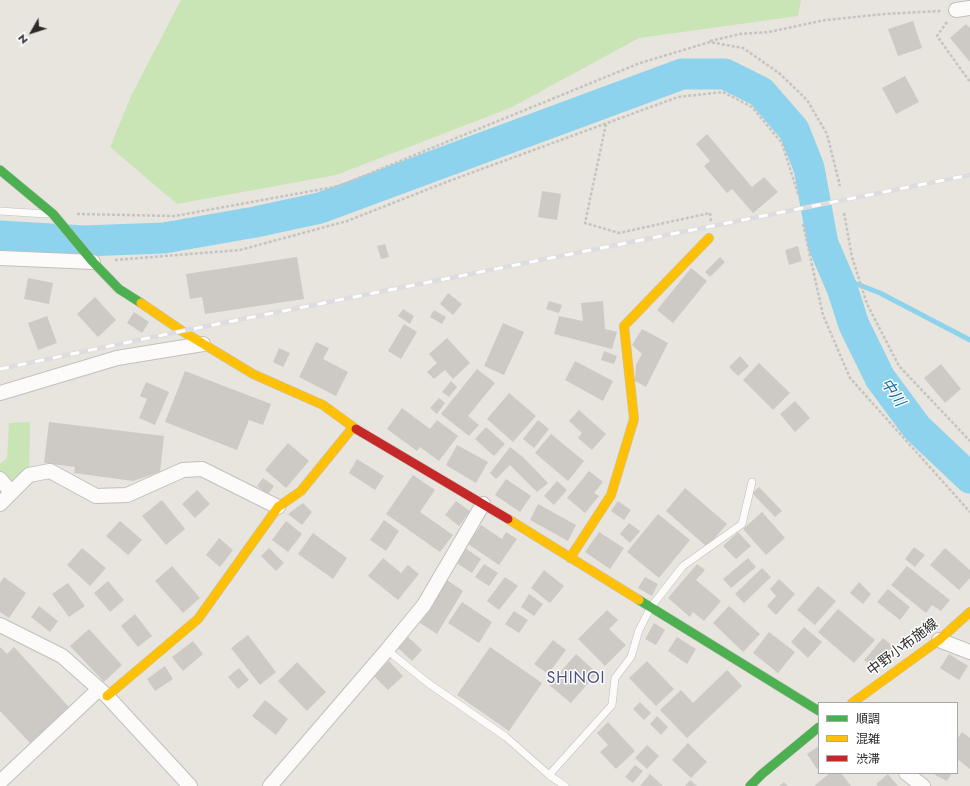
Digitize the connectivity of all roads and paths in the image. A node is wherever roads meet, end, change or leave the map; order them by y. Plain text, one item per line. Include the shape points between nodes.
1 (970, 8) edge
2 (956, 10) junction
3 (710, 42) junction
4 (970, 82) edge
5 (606, 123) junction
6 (0, 170) edge
7 (840, 186) dead end
8 (798, 194) dead end
9 (0, 211) edge
10 (844, 213) dead end
11 (53, 214) junction
12 (802, 224) dead end
13 (709, 238) joint
14 (0, 258) edge
15 (93, 262) junction
16 (203, 344) junction
17 (0, 393) edge
18 (353, 427) junction
19 (970, 441) edge
20 (0, 479) edge
21 (752, 482) dead end
22 (11, 492) junction
23 (0, 504) edge
24 (483, 504) junction
25 (278, 507) junction
26 (970, 512) edge
27 (570, 558) junction
28 (652, 607) junction
29 (970, 612) edge
30 (0, 625) edge
31 (939, 640) junction
32 (387, 650) junction
33 (970, 652) edge
34 (103, 693) junction
35 (853, 702) edge
36 (818, 710) edge
37 (818, 728) edge
38 (907, 774) edge
39 (549, 776) junction
40 (0, 782) edge
41 (190, 786) edge
42 (270, 786) edge
43 (565, 786) edge
44 (750, 786) edge
45 (923, 786) edge

1 - 2 street
2 - 3 path via 825,20 769,32 740,34
2 - 4 path via 937,36
3 - 7 path via 743,48 779,72 807,100 827,134
3 - 11 path via 640,63 339,186 175,216
5 - 8 path via 678,97 724,92 752,107 782,142
5 - 13 path via 585,223 619,233 710,213
5 - 15 path via 339,223 240,250
6 - 11 street
9 - 11 lane
10 - 19 path via 852,256 867,304 899,366
11 - 15 street
12 - 26 path via 823,315 850,378
13 - 27 street via 624,326 634,419 611,495
14 - 15 street
15 - 16 street via 119,289
16 - 17 street via 117,358
16 - 18 street via 252,374 323,404
18 - 24 street
18 - 25 street via 301,491
20 - 22 street
21 - 28 lane via 742,524 683,566
22 - 23 street
22 - 25 street via 29,474 50,471 96,496 127,495 183,470 202,469
24 - 27 street
24 - 32 street via 424,605
25 - 34 street via 198,618
27 - 28 street
28 - 36 street
28 - 39 lane via 639,630 631,657 615,678 612,704
29 - 31 street, 中野小布施線
30 - 34 street via 62,656
31 - 33 street
31 - 35 street, 中野小布施線
32 - 39 lane via 428,683 506,737
32 - 42 street
34 - 40 street
34 - 41 street
37 - 44 street
38 - 45 street
39 - 43 lane

